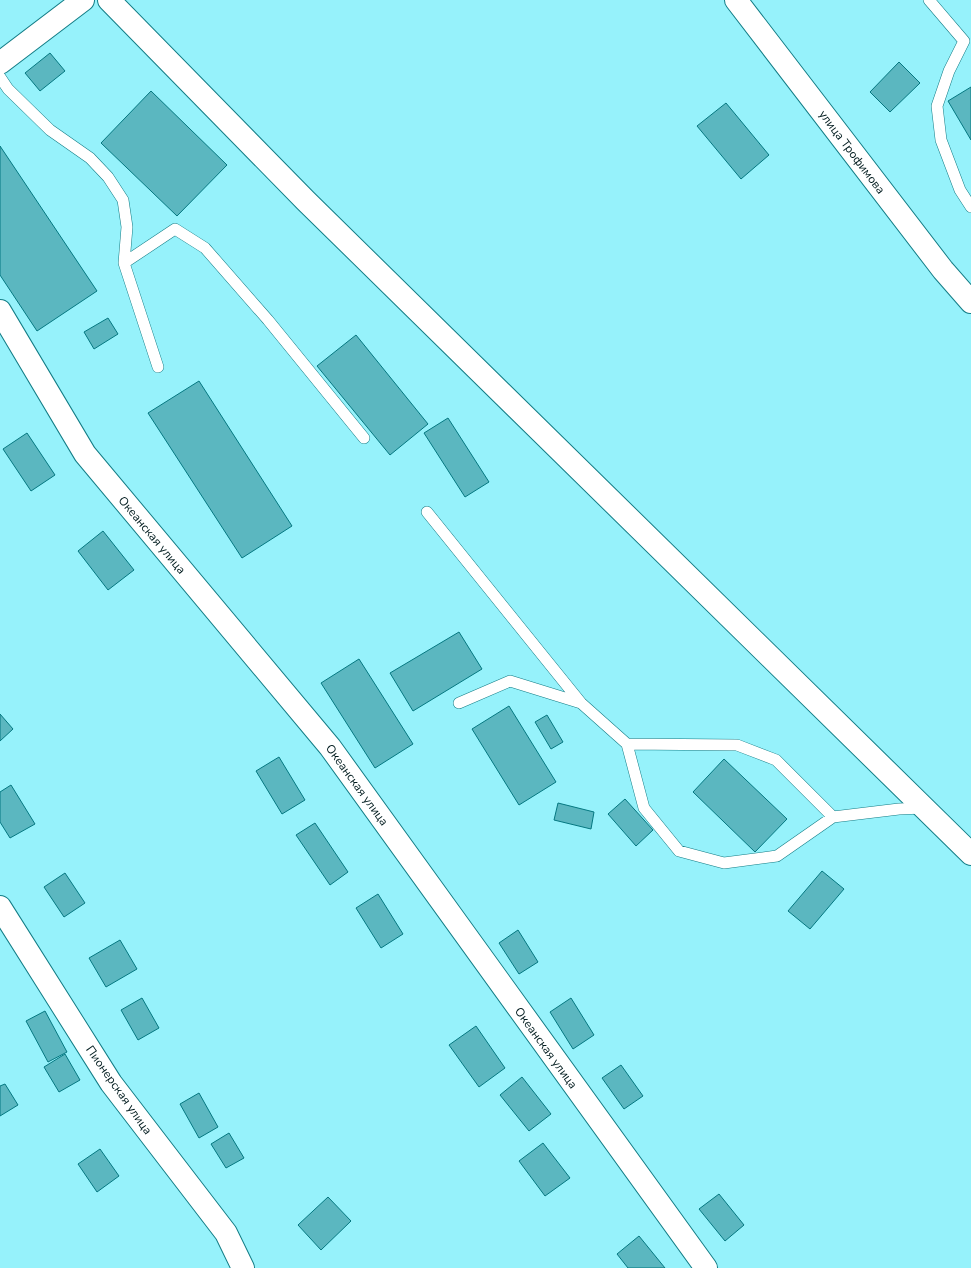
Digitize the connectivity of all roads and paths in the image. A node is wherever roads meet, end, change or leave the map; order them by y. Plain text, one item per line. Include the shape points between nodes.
1 (83, 0) edge
2 (109, 0) edge
3 (736, 0) edge
4 (929, 0) edge
5 (968, 40) edge
6 (0, 63) edge
7 (0, 77) edge
8 (971, 207) edge
9 (124, 263) junction
10 (971, 302) edge
11 (0, 311) edge
12 (158, 367) dead end
13 (364, 438) dead end
14 (427, 512) dead end
15 (459, 703) dead end
16 (581, 703) junction
17 (627, 744) junction
18 (924, 808) junction
19 (833, 817) junction
20 (971, 854) edge
21 (0, 907) edge
22 (243, 1268) edge
23 (706, 1268) edge

1 - 6 street
2 - 18 street via 312,207
3 - 10 street, улица Трофимова via 943,270
4 - 5 lane
5 - 8 lane via 949,71 937,106 941,140 960,190
7 - 9 lane via 8,89 50,130 90,158 108,177 123,200 127,227
9 - 12 lane
9 - 13 lane via 175,228 204,248 268,320
11 - 23 street, Океанская улица via 85,454 330,747
14 - 16 lane
15 - 16 lane via 510,682
16 - 17 lane
17 - 19 lane via 737,745 776,760
17 - 19 lane via 644,808 679,851 724,863 777,856
18 - 19 lane
18 - 20 street
21 - 22 street, Пионерская улица via 111,1083 226,1233

